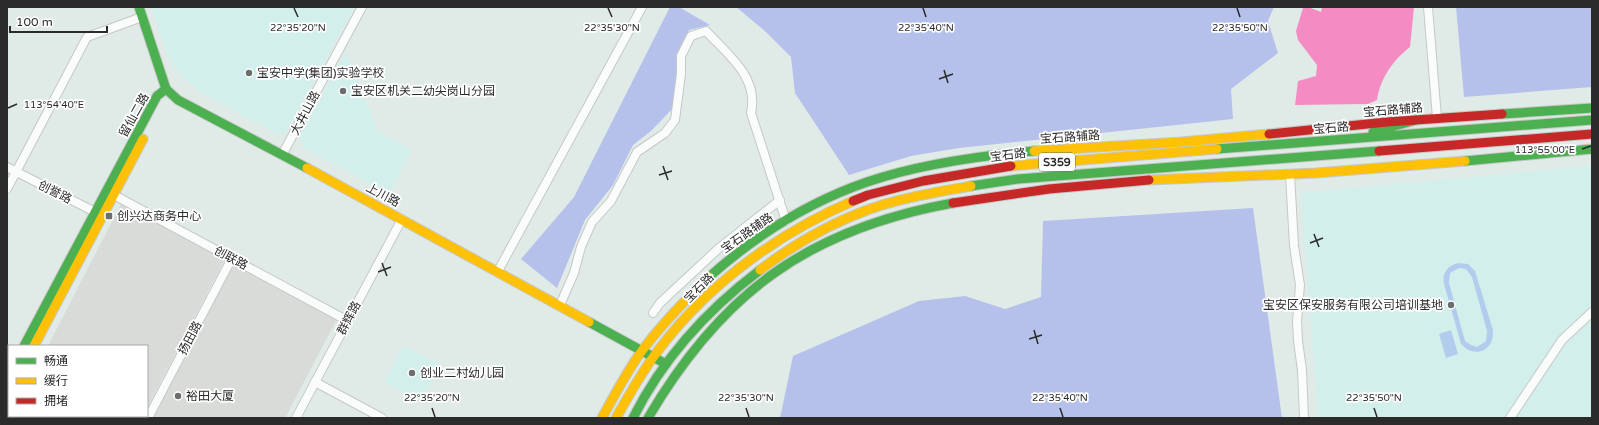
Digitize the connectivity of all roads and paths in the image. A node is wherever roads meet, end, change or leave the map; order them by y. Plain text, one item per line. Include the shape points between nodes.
1 (139, 7) edge
2 (362, 7) edge
3 (642, 7) edge
4 (1428, 7) edge
5 (142, 17) junction
6 (166, 89) junction
7 (1592, 108) edge
8 (1437, 118) junction
9 (1416, 120) junction
10 (1592, 120) edge
11 (1592, 134) edge
12 (1348, 139) junction
13 (1592, 149) edge
14 (282, 155) junction
15 (7, 167) edge
16 (16, 172) junction
17 (1290, 174) junction
18 (7, 190) edge
19 (114, 195) junction
20 (780, 200) junction
21 (99, 214) junction
22 (402, 218) junction
23 (786, 221) junction
24 (232, 258) junction
25 (498, 271) junction
26 (560, 305) junction
27 (1592, 312) edge
28 (653, 313) dead end
29 (348, 321) junction
30 (25, 345) edge
31 (34, 345) edge
32 (642, 350) junction
33 (654, 357) junction
34 (666, 364) junction
35 (315, 382) junction
36 (148, 418) edge
37 (296, 418) edge
38 (382, 418) edge
39 (602, 418) edge
40 (616, 418) edge
41 (633, 418) edge
42 (648, 418) edge
43 (1304, 418) edge
44 (1510, 418) edge

1 - 5 main road
2 - 14 street, 大井山路
3 - 25 street
4 - 8 street
5 - 6 main road
5 - 16 street via 87,37
6 - 14 main road, 上川路 via 184,103
6 - 19 main road, 留仙二路 via 164,100
6 - 21 main road, 留仙二路 via 157,96
7 - 8 main road, 宝石路辅路
8 - 9 main road, 宝石路辅路
9 - 12 main road
9 - 23 main road, 宝石路辅路 via 1182,142 1016,152 963,160 908,171 857,186 806,208
10 - 12 main road, 宝石路 / S359
11 - 34 main road, 宝石路 / S359 via 1018,179 914,197 859,214 819,232 775,260 732,291 689,334
12 - 33 main road, 宝石路 / S359 via 1017,165 964,172 861,198 812,220 767,248 723,281 679,325
13 - 17 main road
14 - 22 main road, 上川路
15 - 16 street, 创誉路
16 - 18 street
16 - 21 street, 创誉路
17 - 42 main road via 1142,180 1020,192 918,208 883,218 849,231 794,258 739,300 692,350 669,381
17 - 43 street via 1294,246 1300,285 1297,320
19 - 21 main road, 留仙二路
19 - 24 street, 创联路
20 - 23 street
20 - 26 street via 751,113 753,92 748,79 706,32 691,36 681,56 675,120 666,133 637,152 611,201 592,222
20 - 28 street via 718,248 660,303
21 - 30 main road, 留仙二路
21 - 31 main road, 留仙二路
22 - 25 main road, 上川路
22 - 29 street, 群辉路
23 - 32 main road, 宝石路辅路 via 715,271 669,317
24 - 29 street, 创联路
24 - 36 street, 扬田路
25 - 26 main road, 上川路
26 - 32 main road, 上川路
27 - 44 street via 1562,340
29 - 35 street, 群辉路
32 - 33 main road, 上川路
32 - 39 main road, 宝石路辅路
33 - 34 main road, 上川路
33 - 40 main road, 宝石路 / S359 via 637,380
34 - 41 main road, 宝石路 / S359
35 - 37 street, 群辉路
35 - 38 street

